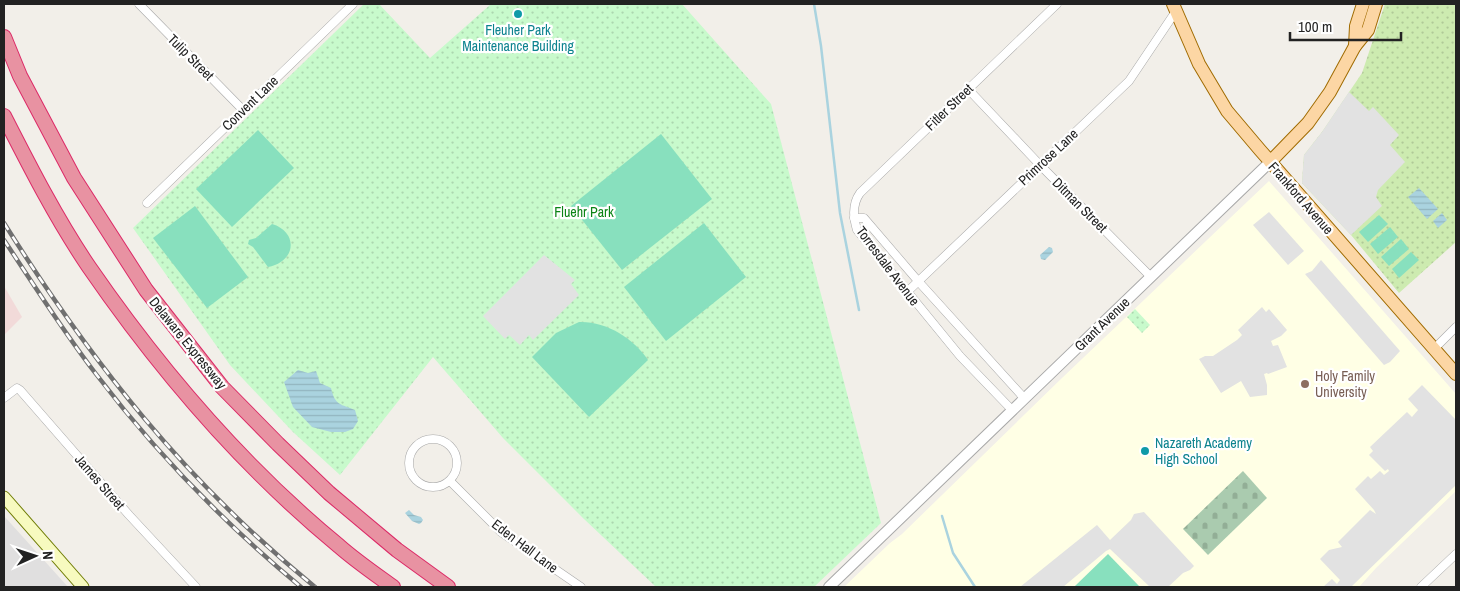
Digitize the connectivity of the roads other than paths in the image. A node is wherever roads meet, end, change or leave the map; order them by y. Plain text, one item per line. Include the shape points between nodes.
1 (139, 4) edge
2 (353, 4) edge
3 (1057, 4) edge
4 (1364, 4) edge
5 (1376, 4) edge
6 (1175, 8) edge
7 (4, 37) edge
8 (1355, 46) junction
9 (968, 89) junction
10 (243, 110) junction
11 (4, 116) edge
12 (1270, 162) junction
13 (1040, 164) junction
14 (147, 203) dead end
15 (854, 218) junction
16 (1151, 277) junction
17 (918, 281) junction
18 (907, 292) junction
19 (1456, 327) edge
20 (1434, 349) junction
21 (1456, 374) edge
22 (4, 398) edge
23 (1024, 398) junction
24 (1012, 410) junction
25 (450, 481) junction
26 (4, 497) edge
27 (1456, 554) edge
28 (83, 587) edge
29 (196, 587) edge
30 (393, 587) edge
31 (448, 587) edge
32 (581, 587) edge
33 (829, 587) edge
34 (1421, 587) edge

1 - 10 street, Tulip Street
2 - 10 street, Convent Lane
3 - 9 street, Fitler Street
4 - 8 main road, Grant Avenue via 1356,26
5 - 8 main road, Grant Avenue via 1368,30
6 - 12 main road, Frankford Avenue via 1214,91
6 - 13 street, Primrose Lane via 1131,78
7 - 31 highway, Delaware Expressway via 20,76 74,178 146,290 222,386 329,493 397,550
8 - 12 main road, Grant Avenue via 1321,106
9 - 13 street, Ditman Street
9 - 15 street, Fitler Street via 860,193
10 - 14 street, Convent Lane
11 - 30 highway via 89,266 198,409 238,453 339,547
12 - 16 street, Grant Avenue
12 - 20 main road, Frankford Avenue
13 - 16 street, Ditman Street
13 - 17 street, Primrose Lane
15 - 17 street, Torresdale Avenue via 864,218
15 - 18 street, Torresdale Avenue via 857,230
16 - 23 street, Grant Avenue
17 - 18 street, Primrose Lane
17 - 23 street, Torresdale Avenue
18 - 24 street, Torresdale Avenue via 960,356
19 - 20 street
20 - 21 main road, Frankford Avenue
22 - 29 street, James Street via 12,390 20,390
23 - 24 street, Grant Avenue
24 - 33 street, Grant Avenue
25 - 25 street via 458,462 453,448 435,438 416,445 410,454 409,464 411,474 418,482 432,488
25 - 32 street, Eden Hall Lane via 501,532
26 - 28 main road
27 - 34 street

